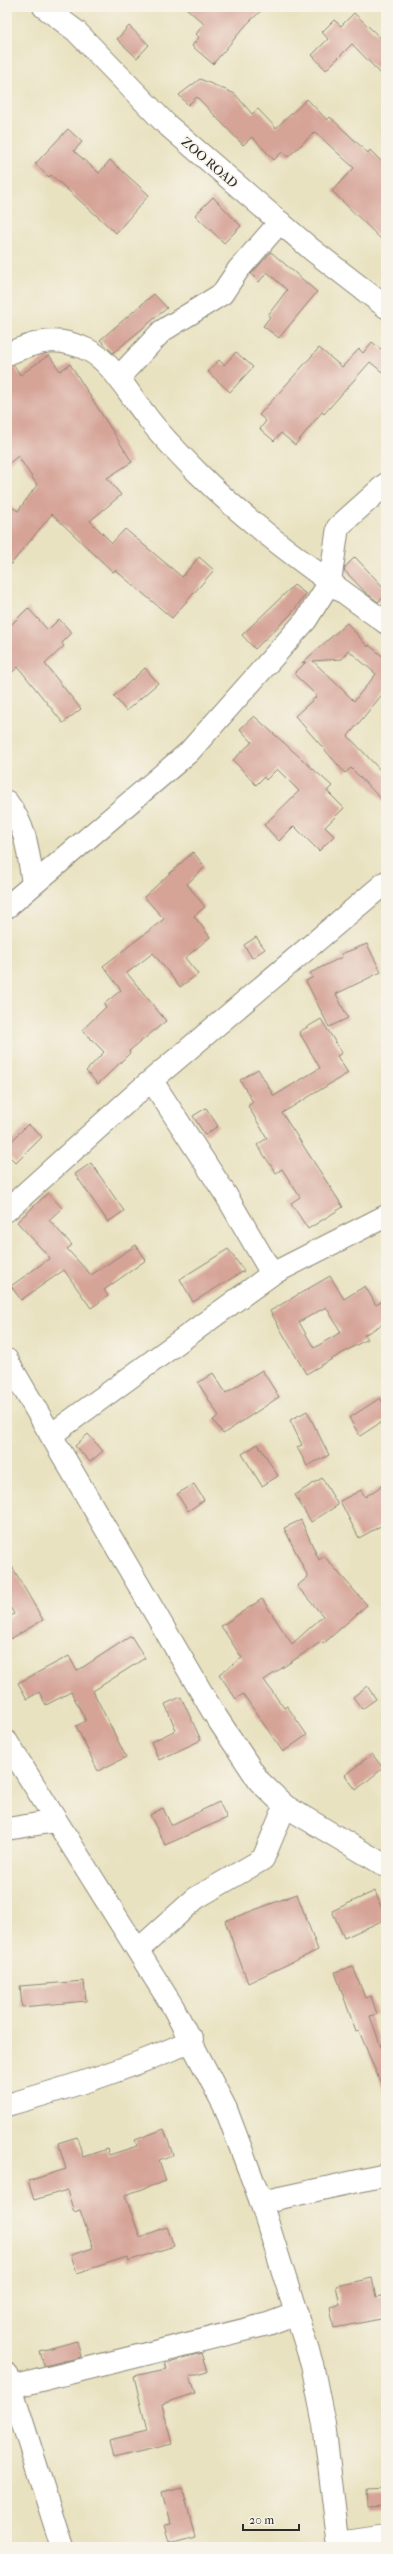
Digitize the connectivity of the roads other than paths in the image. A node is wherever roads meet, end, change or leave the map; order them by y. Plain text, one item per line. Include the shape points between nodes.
1 (44, 7) edge
2 (280, 222) junction
3 (386, 307) edge
4 (7, 354) edge
5 (119, 377) junction
6 (386, 484) edge
7 (330, 582) junction
8 (386, 623) edge
9 (7, 802) edge
10 (33, 884) junction
11 (383, 891) edge
12 (7, 907) edge
13 (152, 1081) junction
14 (9, 1204) edge
15 (386, 1216) edge
16 (272, 1274) junction
17 (7, 1360) edge
18 (50, 1435) junction
19 (7, 1742) edge
20 (285, 1806) junction
21 (56, 1821) junction
22 (7, 1829) edge
23 (386, 1866) edge
24 (138, 1950) junction
25 (192, 2040) junction
26 (7, 2105) edge
27 (386, 2175) edge
28 (261, 2202) junction
29 (297, 2313) junction
30 (9, 2380) edge
31 (386, 2535) edge
32 (339, 2545) edge
33 (62, 2547) edge

1 - 2 street, ZOO ROAD via 76,31 166,124
2 - 3 street, ZOO ROAD
2 - 5 street via 238,270 222,294 162,331
4 - 5 street via 31,345 65,340 90,351
5 - 7 street via 144,414 199,474 276,542
6 - 7 street via 338,527
7 - 8 street
7 - 10 street via 306,620 189,752
9 - 10 street via 20,818
10 - 12 street
11 - 13 street
13 - 14 street
13 - 16 street via 226,1195
15 - 16 street
16 - 18 street
17 - 18 street
18 - 20 street via 212,1712 259,1781
19 - 21 street
20 - 23 street
20 - 24 street via 263,1858 196,1898
21 - 22 street
21 - 24 street
24 - 25 street
25 - 26 street via 156,2056
25 - 28 street via 226,2109
27 - 28 street
28 - 29 street
29 - 30 street via 268,2324
29 - 32 street via 312,2364 324,2424
30 - 33 street
31 - 32 street

